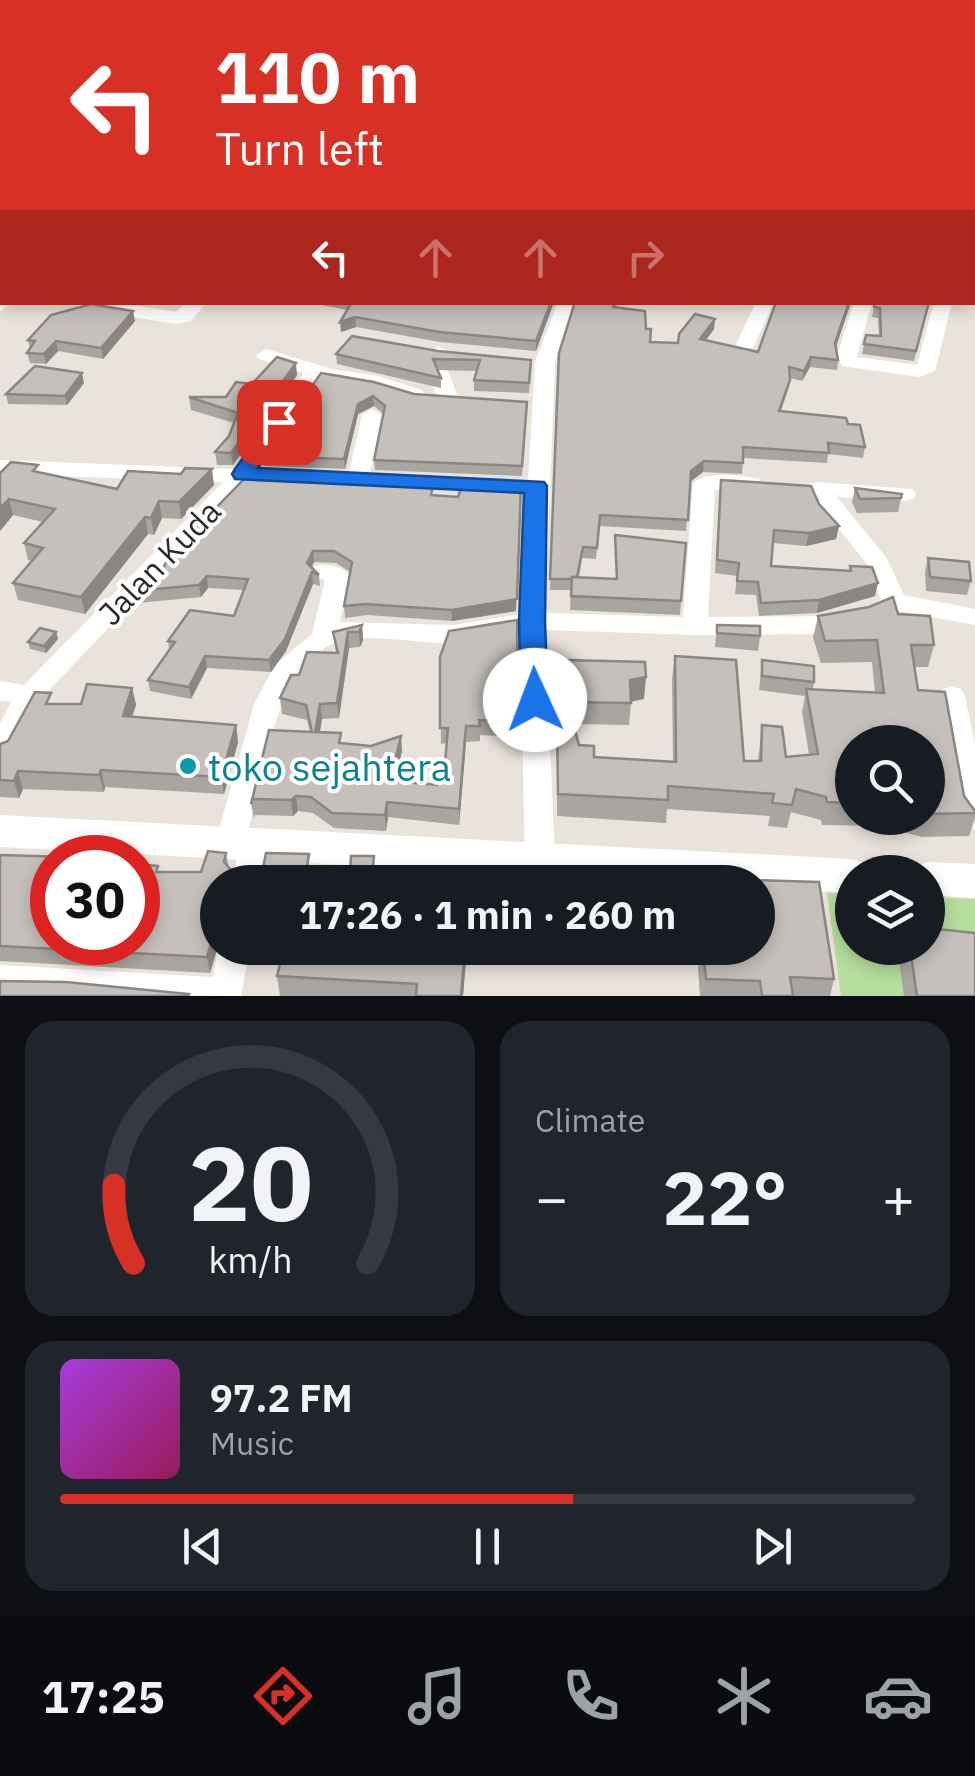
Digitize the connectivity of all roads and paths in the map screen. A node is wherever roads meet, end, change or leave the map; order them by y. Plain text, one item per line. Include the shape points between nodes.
1 (110, 305) edge
2 (195, 305) edge
3 (564, 305) edge
4 (764, 305) edge
5 (861, 305) edge
6 (942, 305) edge
7 (746, 344) dead end
8 (438, 352) edge
9 (266, 355) dead end
10 (315, 371) junction
11 (372, 415) dead end
12 (0, 467) edge
13 (243, 474) junction
14 (358, 480) junction
15 (536, 486) junction
16 (818, 489) junction
17 (905, 494) edge
18 (324, 572) dead end
19 (894, 602) junction
20 (975, 618) edge
21 (532, 621) junction
22 (695, 626) junction
23 (324, 639) junction
24 (0, 691) edge
25 (30, 696) junction
26 (952, 696) dead end
27 (0, 750) edge
28 (975, 818) edge
29 (0, 831) edge
30 (243, 858) edge
31 (540, 859) junction
32 (835, 875) edge
33 (945, 879) edge
34 (975, 880) edge
35 (231, 965) edge
36 (0, 979) edge
37 (72, 989) edge
38 (226, 994) edge

1 - 2 street via 176,318
3 - 15 street via 536,361
4 - 7 street
5 - 6 street via 849,362 919,371 928,367
8 - 10 street via 437,369 457,398
9 - 10 street
10 - 13 street, Jalan Kuda
11 - 14 street
12 - 13 street
13 - 14 street
13 - 25 street, Jalan Kuda
14 - 15 street
15 - 21 street
16 - 17 street
16 - 19 street via 878,562
16 - 22 street via 704,482
18 - 23 street via 338,576
19 - 20 street
19 - 22 street via 843,625
21 - 22 street
21 - 23 street via 442,635 340,630
21 - 31 street
23 - 30 street via 284,672 267,704
24 - 25 street
25 - 27 street, Jalan Kuda
26 - 28 street
29 - 30 main road
30 - 31 main road
31 - 32 main road
33 - 34 main road
35 - 38 street
36 - 37 street
37 - 38 street

